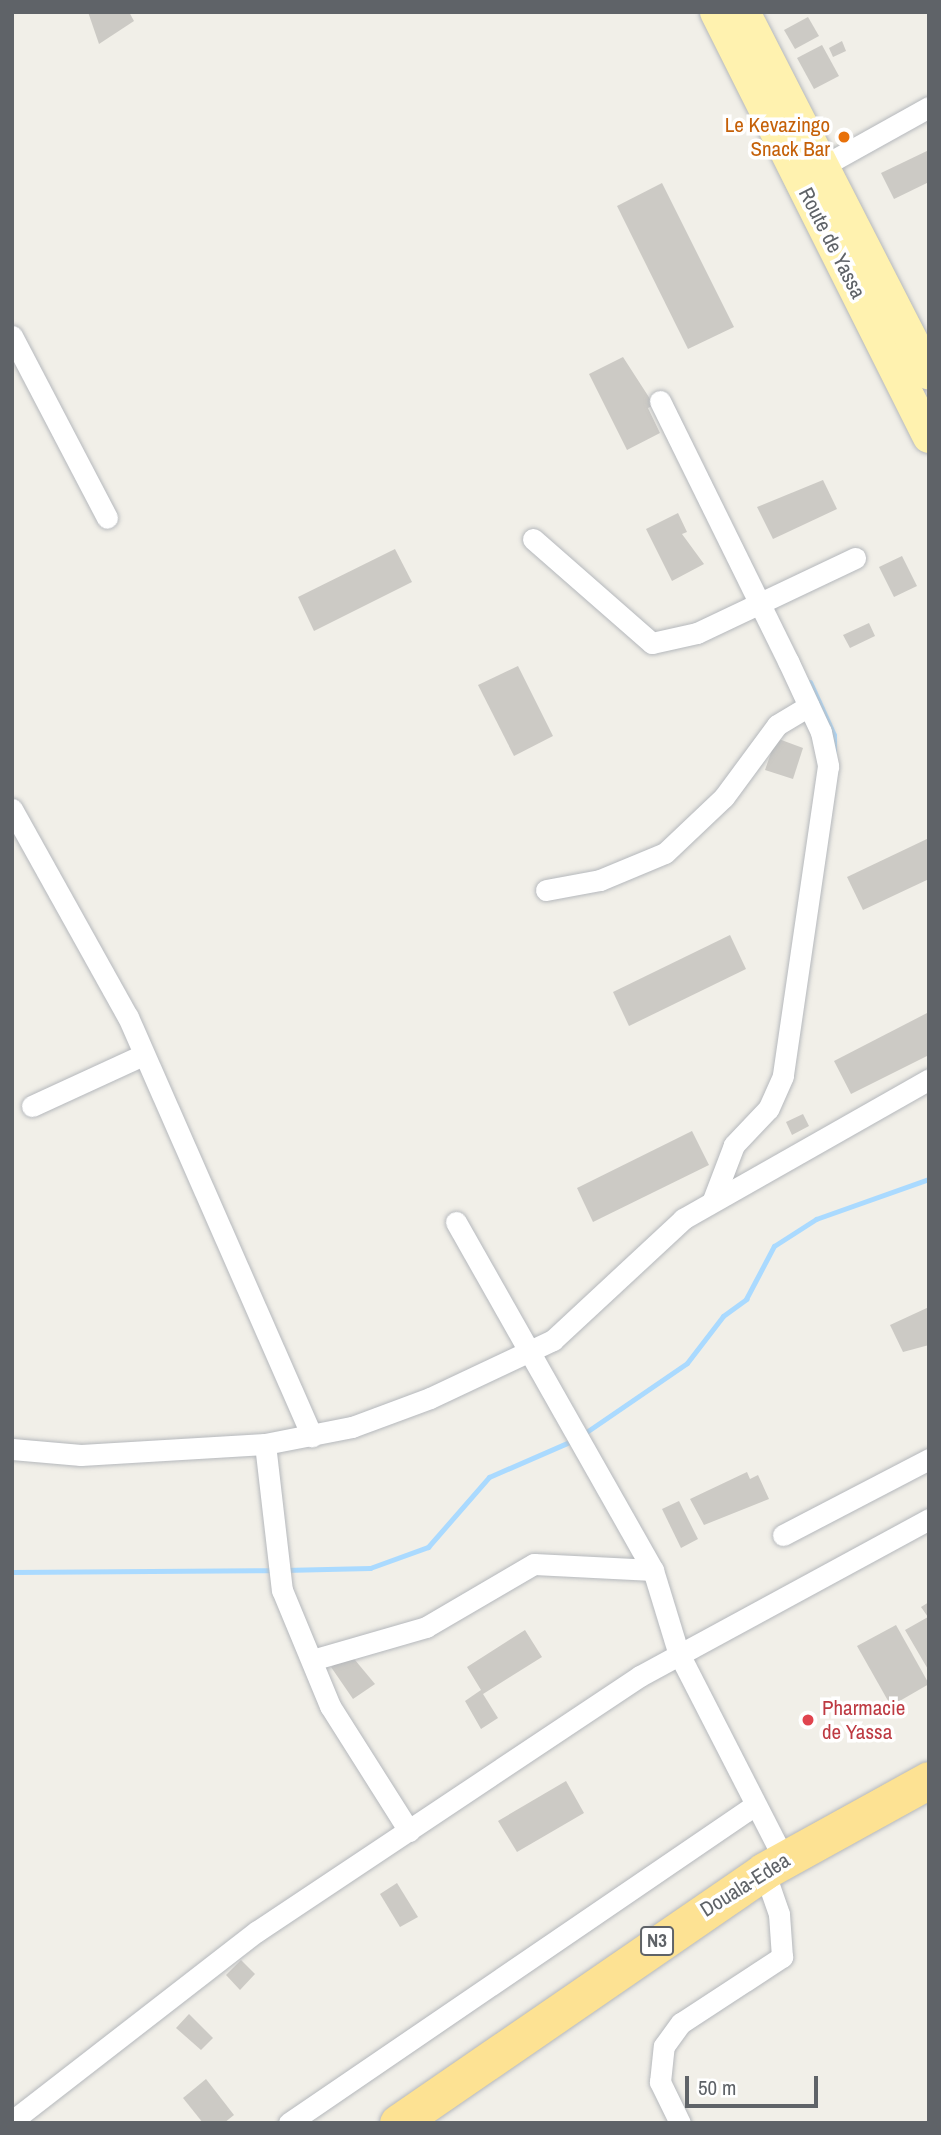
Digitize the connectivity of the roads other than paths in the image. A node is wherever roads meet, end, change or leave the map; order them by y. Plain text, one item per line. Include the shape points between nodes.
1 (716, 12) edge
2 (744, 12) edge
3 (929, 107) edge
4 (823, 166) junction
5 (12, 336) edge
6 (929, 373) edge
7 (660, 401) dead end
8 (929, 437) edge
9 (107, 518) dead end
10 (533, 540) dead end
11 (855, 558) dead end
12 (760, 605) junction
13 (809, 706) junction
14 (12, 809) edge
15 (546, 890) dead end
16 (143, 1055) junction
17 (929, 1079) edge
18 (32, 1106) dead end
19 (713, 1199) junction
20 (456, 1222) dead end
21 (530, 1353) junction
22 (312, 1436) junction
23 (265, 1444) junction
24 (12, 1449) edge
25 (929, 1459) edge
26 (929, 1519) edge
27 (783, 1535) dead end
28 (653, 1570) junction
29 (678, 1652) junction
30 (312, 1660) junction
31 (929, 1780) edge
32 (755, 1805) junction
33 (409, 1831) junction
34 (774, 1865) junction
35 (16, 2118) edge
36 (289, 2123) edge
37 (398, 2123) edge
38 (680, 2123) edge

1 - 8 main road, Route de Yassa
2 - 4 main road, Route de Yassa
3 - 4 street
4 - 6 main road, Route de Yassa
5 - 9 street
7 - 12 street
10 - 12 street via 652,643 669,644
11 - 12 street
12 - 13 street
13 - 15 street via 777,725 724,797 665,853 600,880
13 - 19 street via 828,766 783,1076 768,1109 734,1145
14 - 16 street
16 - 18 street
16 - 22 street
17 - 19 street
19 - 21 street via 650,1244 553,1340
20 - 21 street
21 - 22 street via 430,1398
21 - 28 street
22 - 23 street
23 - 24 street via 81,1455
23 - 30 street via 282,1590
25 - 27 street
26 - 29 street
28 - 29 street
28 - 30 street via 534,1564 426,1627
29 - 32 street
29 - 33 street
30 - 33 street via 330,1706
31 - 34 highway, Douala-Edea / N3
32 - 34 street
32 - 36 street
33 - 35 street via 256,1932
34 - 37 highway, Douala-Edea / N3
34 - 38 street via 782,1957 681,2022 663,2046 660,2082

